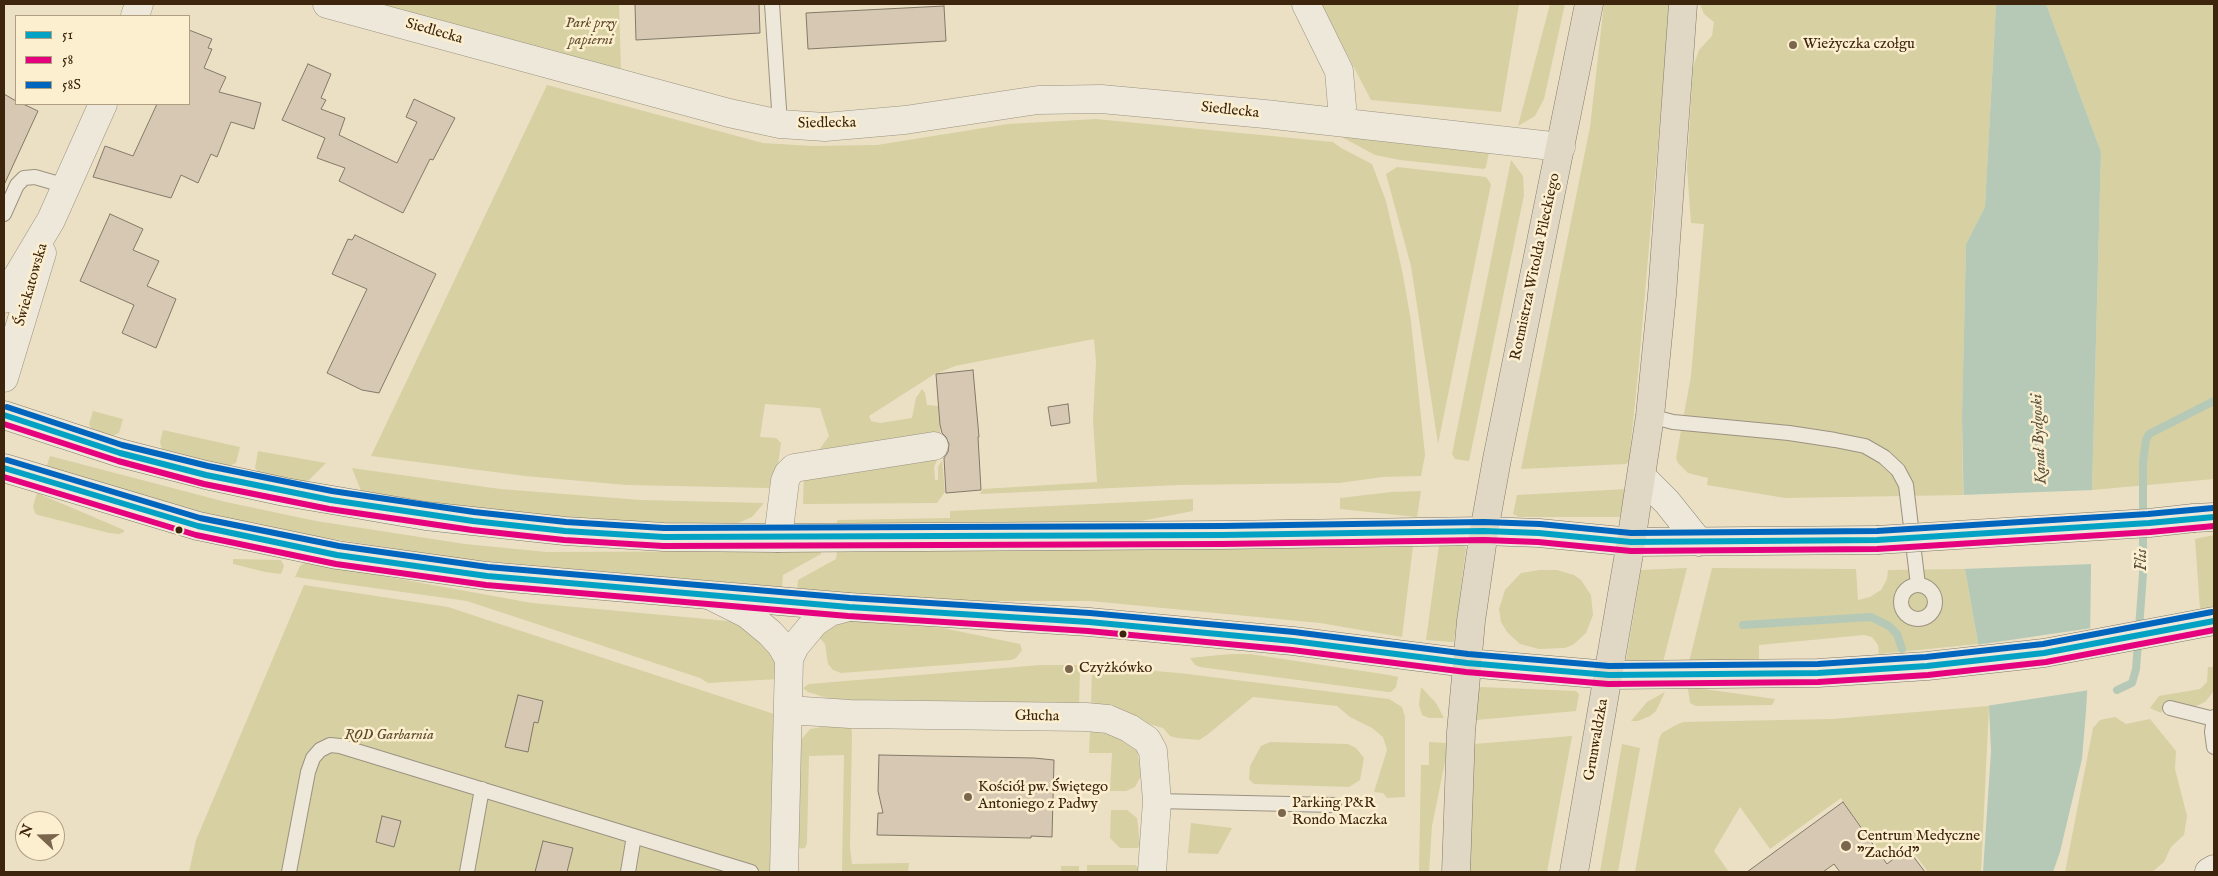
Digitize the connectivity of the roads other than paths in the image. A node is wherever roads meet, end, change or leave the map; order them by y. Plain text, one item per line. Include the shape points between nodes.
1 (327, 4) edge
2 (772, 4) edge
3 (1306, 4) edge
4 (1590, 4) edge
5 (1683, 4) edge
6 (104, 105) edge
7 (1340, 122) junction
8 (780, 124) junction
9 (1561, 147) junction
10 (66, 186) junction
11 (4, 214) edge
12 (51, 220) junction
13 (4, 299) edge
14 (4, 378) edge
15 (4, 415) edge
16 (1650, 416) junction
17 (934, 446) dead end
18 (4, 468) edge
19 (1642, 477) junction
20 (2204, 517) edge
21 (1484, 531) junction
22 (778, 538) junction
23 (1631, 542) junction
24 (1699, 542) junction
25 (1918, 586) dead end
26 (711, 596) junction
27 (849, 607) junction
28 (2210, 625) edge
29 (789, 659) junction
30 (1467, 663) junction
31 (1609, 675) junction
32 (2170, 708) dead end
33 (788, 710) junction
34 (2214, 718) edge
35 (2214, 747) edge
36 (482, 790) junction
37 (1157, 801) junction
38 (1334, 805) dead end
39 (634, 836) junction
40 (2214, 869) edge
41 (290, 872) edge
42 (467, 872) edge
43 (628, 872) edge
44 (752, 872) edge
45 (784, 872) edge
46 (1152, 872) edge
47 (1456, 872) edge
48 (1574, 872) edge
49 (2209, 872) edge

1 - 8 main road, Siedlecka
2 - 8 lane
3 - 7 main road via 1339,71
4 - 9 main road, Rotmistrza Witolda Pileckiego
5 - 16 main road
6 - 10 main road, Świekatowska
7 - 8 main road, Siedlecka via 1101,99 1038,100 905,120 825,127
7 - 9 main road, Siedlecka
9 - 21 main road, Rotmistrza Witolda Pileckiego
10 - 11 lane via 35,177 24,178 17,185
10 - 12 main road, Świekatowska
12 - 13 main road, Świekatowska
12 - 14 main road, Świekatowska
15 - 22 main road via 206,475 382,509 565,531 664,537
16 - 19 main road
16 - 25 lane via 1674,422 1835,440 1865,446 1884,457 1898,470 1906,485
17 - 22 main road via 794,468 785,481
18 - 26 main road via 198,526 337,555 487,576
19 - 23 main road
19 - 24 main road
20 - 24 main road, bridge via 1877,540
21 - 22 main road
21 - 23 main road
21 - 30 main road, Rotmistrza Witolda Pileckiego
23 - 24 main road
23 - 31 main road, Grunwaldzka
26 - 27 main road
26 - 29 main road via 747,614 770,633
27 - 29 main road via 830,612 815,622 795,646
27 - 30 main road via 1089,622 1293,641
28 - 31 main road via 1974,662 1818,673
29 - 33 main road
30 - 31 main road
30 - 47 main road
31 - 48 main road, Grunwaldzka
32 - 34 lane
33 - 37 main road, Głucha via 1108,719 1147,740 1154,751
33 - 45 main road
34 - 35 lane
36 - 39 lane
36 - 41 lane via 340,746 320,750 308,772
36 - 42 lane
37 - 38 lane
37 - 46 main road, Głucha
39 - 43 lane
39 - 44 lane
40 - 49 main road

